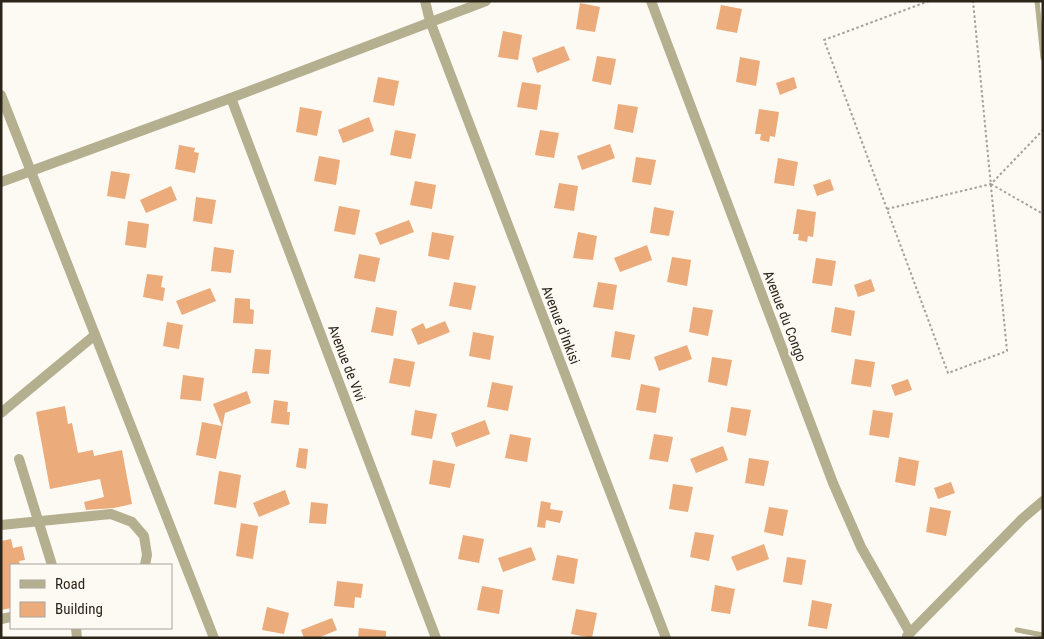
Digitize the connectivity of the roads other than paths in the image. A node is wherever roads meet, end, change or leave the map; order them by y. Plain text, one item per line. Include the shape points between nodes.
1 (425, 1) edge
2 (486, 1) edge
3 (651, 1) edge
4 (1037, 1) edge
5 (430, 21) junction
6 (1043, 58) edge
7 (1, 96) edge
8 (232, 98) junction
9 (31, 170) junction
10 (1, 182) edge
11 (95, 335) junction
12 (1, 413) edge
13 (19, 459) dead end
14 (1043, 501) edge
15 (40, 521) junction
16 (1, 525) edge
17 (52, 564) edge
18 (145, 564) edge
19 (1017, 630) dead end
20 (908, 635) edge
21 (1043, 635) edge
22 (214, 638) edge
23 (436, 638) edge
24 (666, 638) edge

1 - 5 street, Avenue d'Inkisi
2 - 5 street
3 - 20 street, Avenue du Congo via 833,483 861,547
4 - 6 lane
5 - 8 street
5 - 24 street, Avenue d'Inkisi
7 - 9 street
8 - 9 street
8 - 23 street, Avenue de Vivi
9 - 10 street
9 - 11 street
11 - 12 street
11 - 22 street
13 - 15 street
14 - 20 street
15 - 16 street
15 - 17 street
15 - 18 street via 111,514 132,522 144,536
19 - 21 lane

